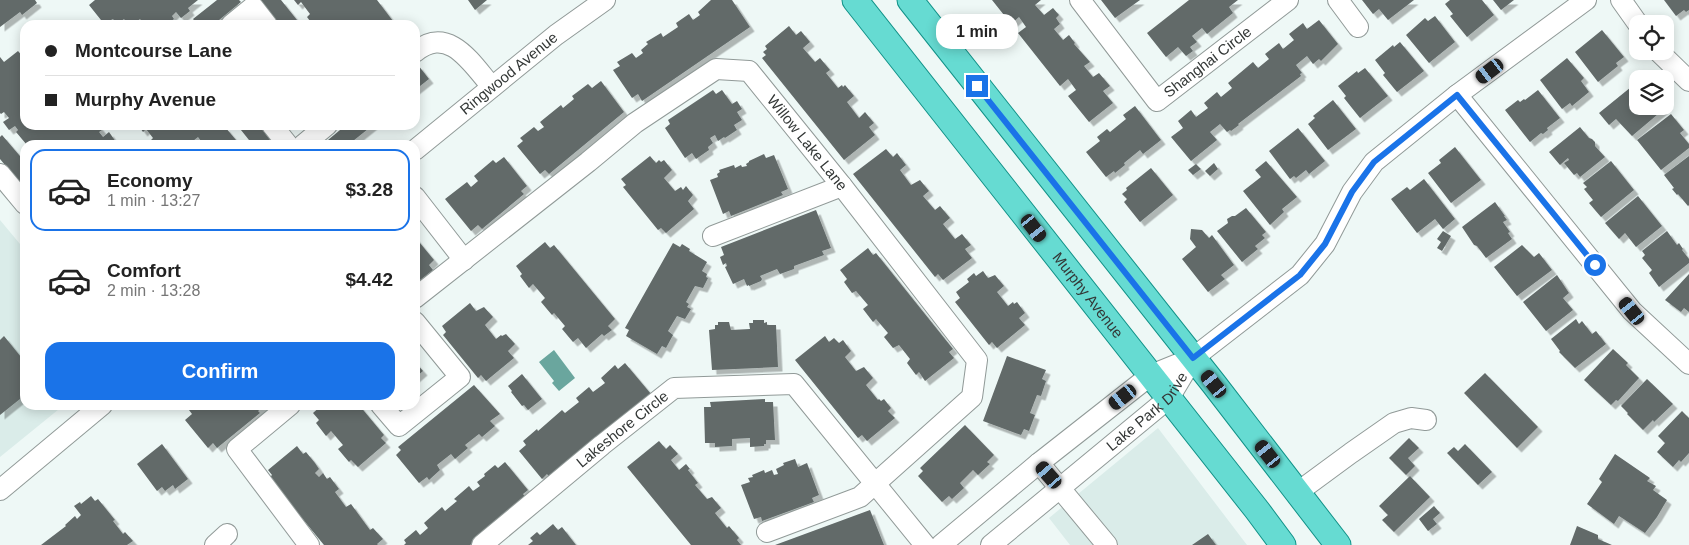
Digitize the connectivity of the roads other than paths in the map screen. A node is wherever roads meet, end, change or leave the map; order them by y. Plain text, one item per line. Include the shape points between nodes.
1 (605, 0) edge
2 (855, 0) edge
3 (910, 0) edge
4 (1080, 0) edge
5 (1288, 0) edge
6 (1338, 0) edge
7 (1586, 0) edge
8 (1621, 0) edge
9 (1632, 15) edge
10 (237, 20) edge
11 (263, 20) edge
12 (1358, 27) dead end
13 (420, 48) edge
14 (1667, 60) edge
15 (1689, 81) edge
16 (492, 87) junction
17 (1457, 95) junction
18 (276, 130) edge
19 (321, 130) edge
20 (284, 140) edge
21 (309, 140) edge
22 (420, 146) edge
23 (0, 174) edge
24 (842, 186) junction
25 (20, 198) edge
26 (420, 203) edge
27 (713, 236) dead end
28 (464, 260) junction
29 (420, 294) edge
30 (420, 328) edge
31 (1193, 358) junction
32 (1689, 364) edge
33 (1151, 375) junction
34 (1169, 398) junction
35 (420, 409) edge
36 (96, 410) edge
37 (284, 410) edge
38 (385, 410) edge
39 (419, 410) edge
40 (1426, 420) dead end
41 (1039, 463) junction
42 (876, 483) junction
43 (1060, 487) junction
44 (0, 490) edge
45 (1298, 492) junction
46 (766, 532) dead end
47 (309, 545) edge
48 (482, 545) edge
49 (925, 545) edge
50 (941, 545) edge
51 (991, 545) edge
52 (1107, 545) edge
53 (1283, 545) edge
54 (1338, 545) edge

1 - 16 street, Ringwood Avenue
2 - 33 main road, Murphy Avenue
3 - 31 main road
4 - 5 street, Shanghai Circle via 1157,101
6 - 12 street
7 - 17 street
8 - 9 street
10 - 11 street via 253,7
13 - 16 street via 436,43 450,44 462,51
14 - 15 street
16 - 22 street, Ringwood Avenue
17 - 31 street via 1374,162 1352,192 1325,244 1300,275
17 - 32 street via 1632,311
18 - 20 street
19 - 21 street
23 - 25 street
24 - 27 street
24 - 28 street, Willow Lake Lane via 749,71 716,68 635,122
24 - 42 street, Willow Lake Lane via 977,360 972,397
26 - 28 street
28 - 29 street, Willow Lake Lane
30 - 35 street via 460,377
31 - 33 street, Lake Park Drive
31 - 34 street, Lake Park Drive
31 - 45 main road
33 - 34 main road, Murphy Avenue
33 - 41 street, Lake Park Drive
34 - 43 street, Lake Park Drive
34 - 53 main road, Murphy Avenue
36 - 44 street
37 - 47 street via 237,449
38 - 39 street via 399,426
40 - 45 street via 1411,418 1394,424
41 - 43 street
41 - 50 street, Lake Park Drive
42 - 46 street, Willow Lake Lane via 860,497
42 - 48 street, Lakeshore Circle via 794,384 674,388
42 - 49 street, Lakeshore Circle
43 - 51 street, Lake Park Drive
43 - 52 street
45 - 54 main road

